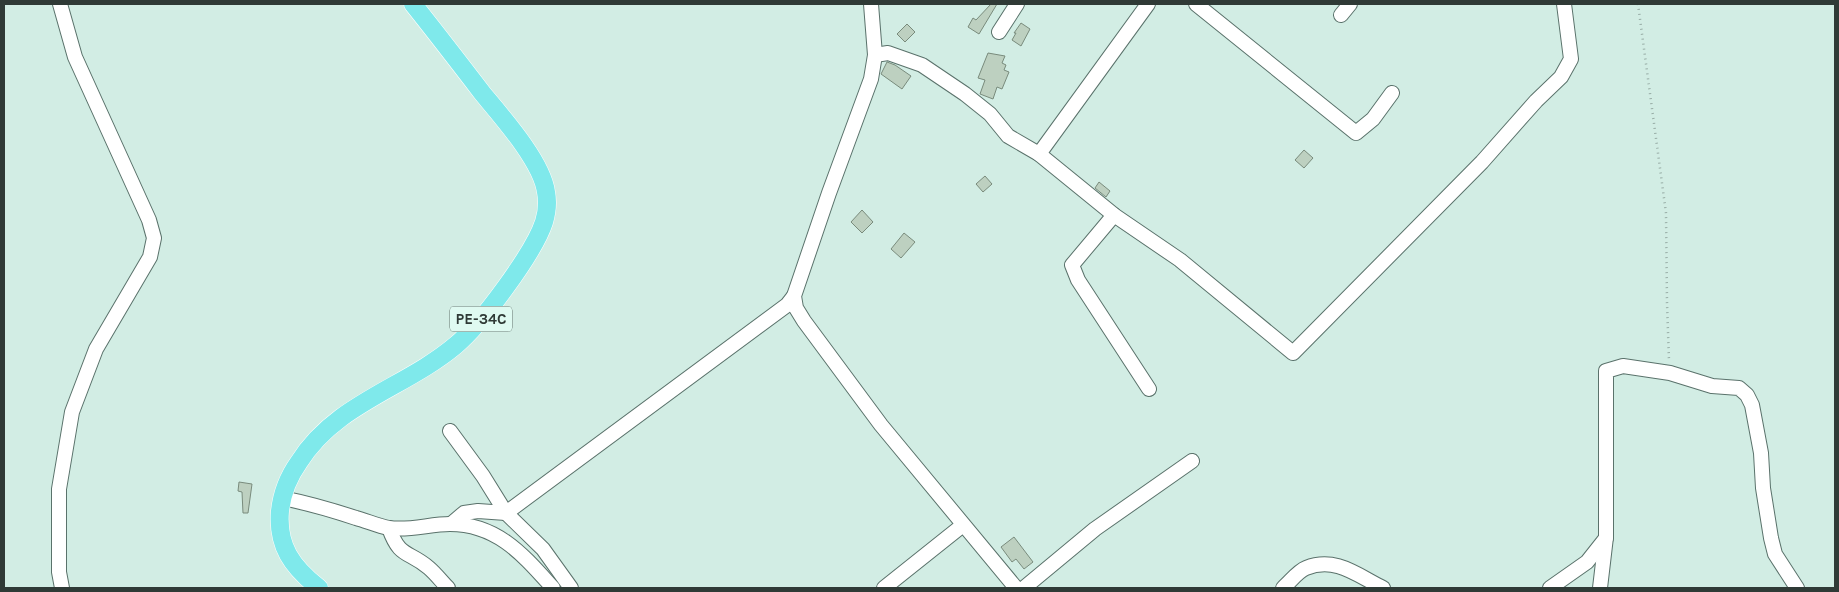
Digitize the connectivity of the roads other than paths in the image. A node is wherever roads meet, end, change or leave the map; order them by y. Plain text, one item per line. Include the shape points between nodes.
1 (60, 4) edge
2 (413, 4) edge
3 (871, 4) edge
4 (1017, 4) edge
5 (1148, 4) edge
6 (1196, 4) edge
7 (1350, 4) edge
8 (1564, 4) edge
9 (1341, 15) dead end
10 (999, 32) dead end
11 (875, 55) junction
12 (1392, 94) dead end
13 (1039, 154) junction
14 (1114, 215) junction
15 (794, 296) junction
16 (1149, 389) dead end
17 (450, 431) dead end
18 (1192, 461) dead end
19 (282, 498) junction
20 (506, 513) junction
21 (451, 524) junction
22 (963, 525) junction
23 (389, 528) junction
24 (1606, 537) junction
25 (62, 588) edge
26 (319, 588) edge
27 (448, 588) edge
28 (553, 588) edge
29 (571, 588) edge
30 (884, 588) edge
31 (1016, 588) edge
32 (1024, 588) edge
33 (1283, 588) edge
34 (1383, 588) edge
35 (1550, 588) edge
36 (1600, 588) edge
37 (1797, 588) edge

1 - 25 street via 76,56 154,238 150,257 96,348 72,412 59,489 59,572
2 - 19 main road, PE-34C via 540,170 547,201 544,222 530,250 471,330 438,358 332,424 303,455 288,480
3 - 11 street
4 - 10 street
5 - 13 street
6 - 12 street via 1356,133 1373,119
7 - 9 street
8 - 14 street via 1571,59 1560,76 1482,162 1294,353 1180,260
11 - 13 street via 888,52 922,65 990,114 1008,136
11 - 15 street via 871,80
13 - 14 street
14 - 16 street via 1072,265 1078,280
15 - 20 street via 787,305
15 - 22 street via 796,308 804,321 869,410
17 - 20 street
18 - 32 street via 1095,529
19 - 23 street
19 - 26 main road, PE-34C via 279,520 286,552 301,573
20 - 21 street via 464,513
20 - 29 street via 543,549
21 - 23 street
21 - 28 street via 484,530 504,540 521,552
22 - 30 street
22 - 31 street
23 - 27 street via 394,543 401,551 429,568
24 - 35 street via 1587,562
24 - 36 street
24 - 37 street via 1606,371 1623,366 1670,373 1712,386 1739,388 1752,405 1775,554
33 - 34 street via 1306,568 1326,564 1342,566

